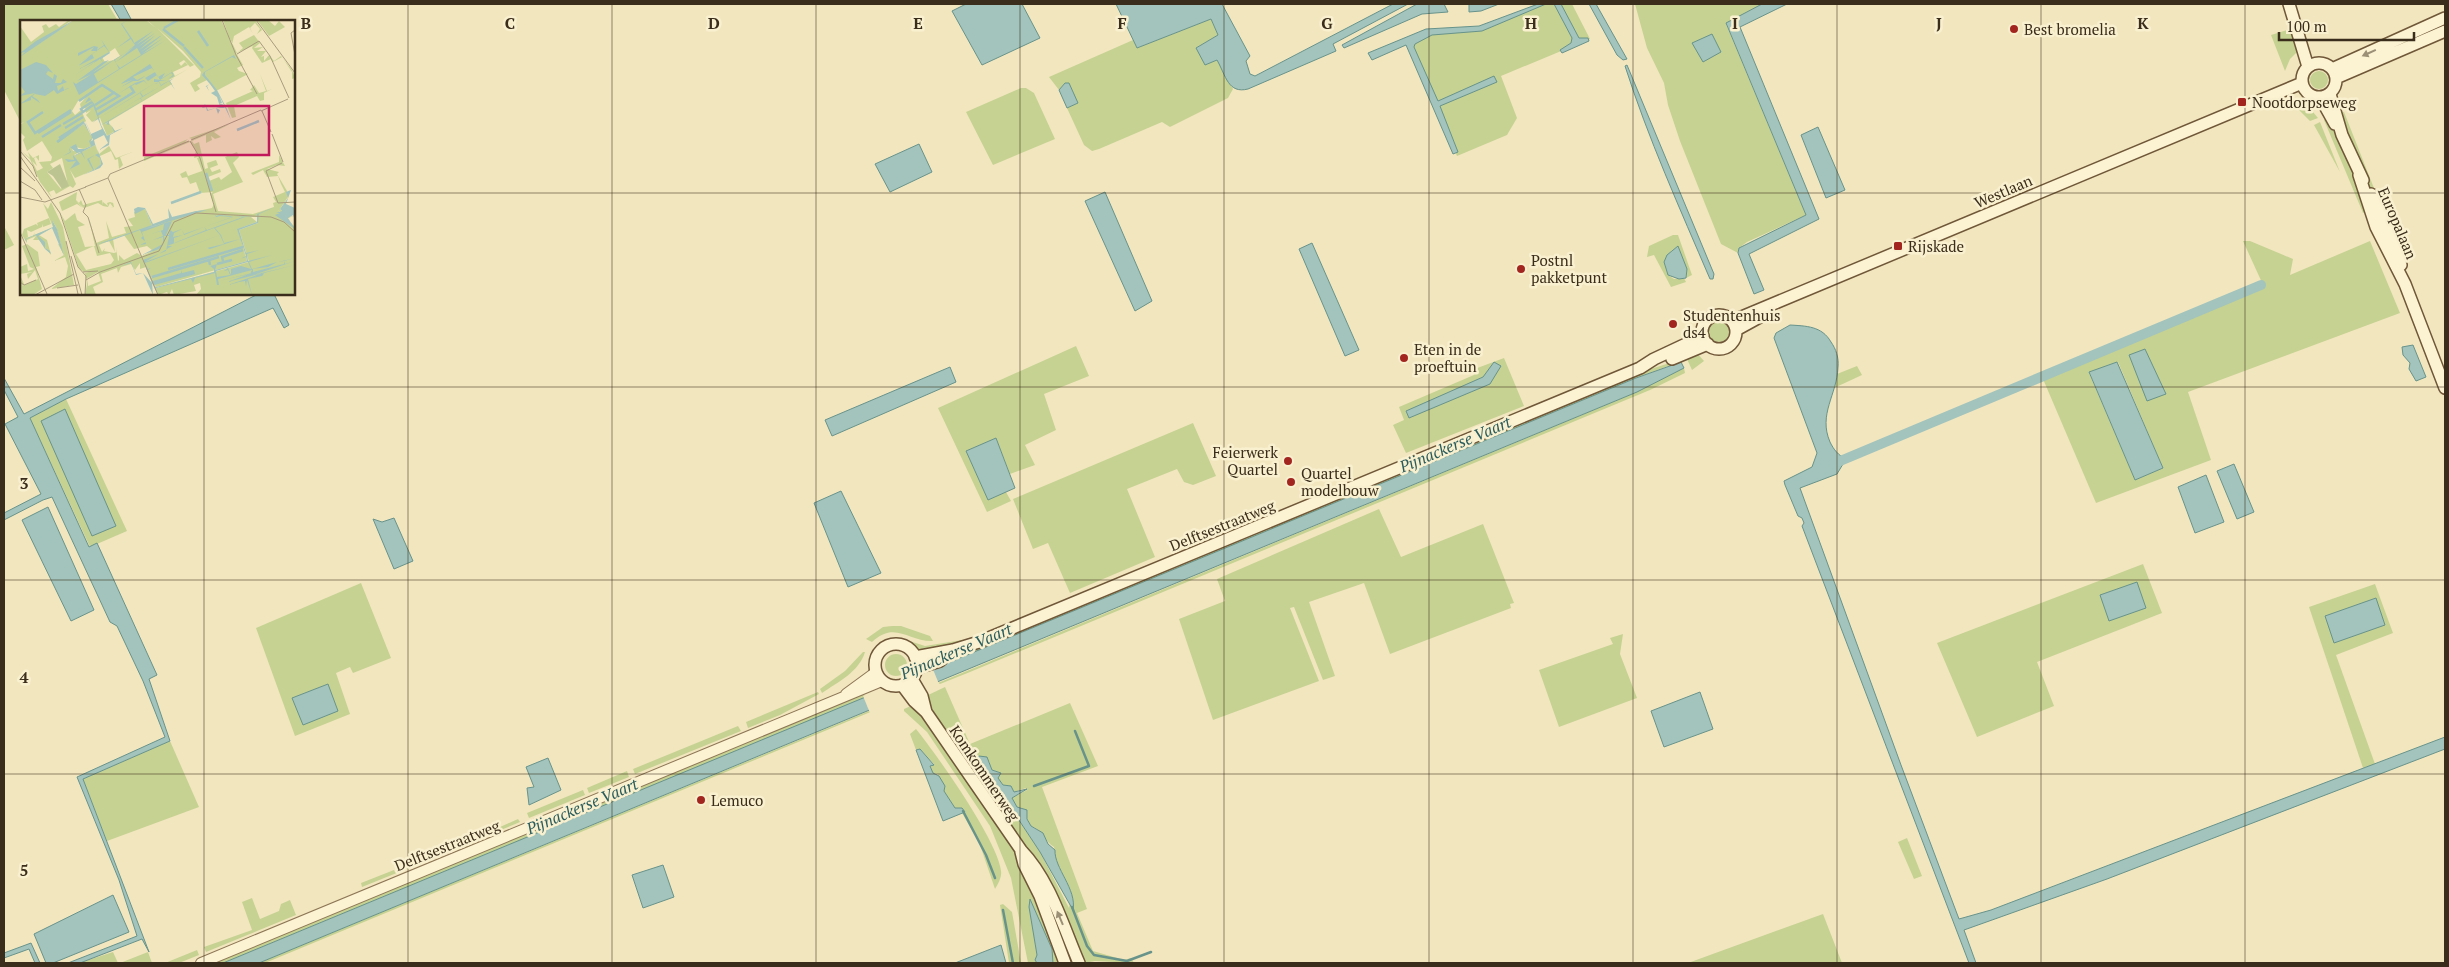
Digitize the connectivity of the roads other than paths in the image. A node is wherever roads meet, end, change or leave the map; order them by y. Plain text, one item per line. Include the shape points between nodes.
1 (2289, 4) edge
2 (2445, 18) edge
3 (2445, 31) edge
4 (2313, 65) junction
5 (2334, 73) junction
6 (2304, 87) junction
7 (2325, 96) junction
8 (1734, 326) junction
9 (1706, 340) junction
10 (2445, 388) edge
11 (912, 672) junction
12 (882, 679) junction
13 (1021, 850) junction
14 (201, 963) edge
15 (1065, 963) edge
16 (1079, 963) edge

1 - 4 main road
2 -> 5 main road
3 - 5 main road
4 - 5 main road via 2325,64
4 - 6 main road via 2303,74
5 - 7 main road via 2335,87
6 - 7 main road via 2313,97
6 - 8 main road, Westlaan via 2166,138 1803,291
7 - 10 main road, Europalaan via 2360,176 2376,226 2405,284
8 - 9 main road via 1733,341 1727,347 1718,348
8 - 9 main road via 1723,315 1710,318 1703,328
9 - 11 main road, Delftsestraatweg via 953,650
11 - 12 main road, Delftsestraatweg
11 - 12 main road via 903,645 887,646 876,657
11 - 13 main road, Komkommerweg via 915,694 926,712
12 - 14 street, Delftsestraatweg via 818,709
13 - 15 main road, Komkommerweg
16 -> 13 main road, Komkommerweg via 1050,894

